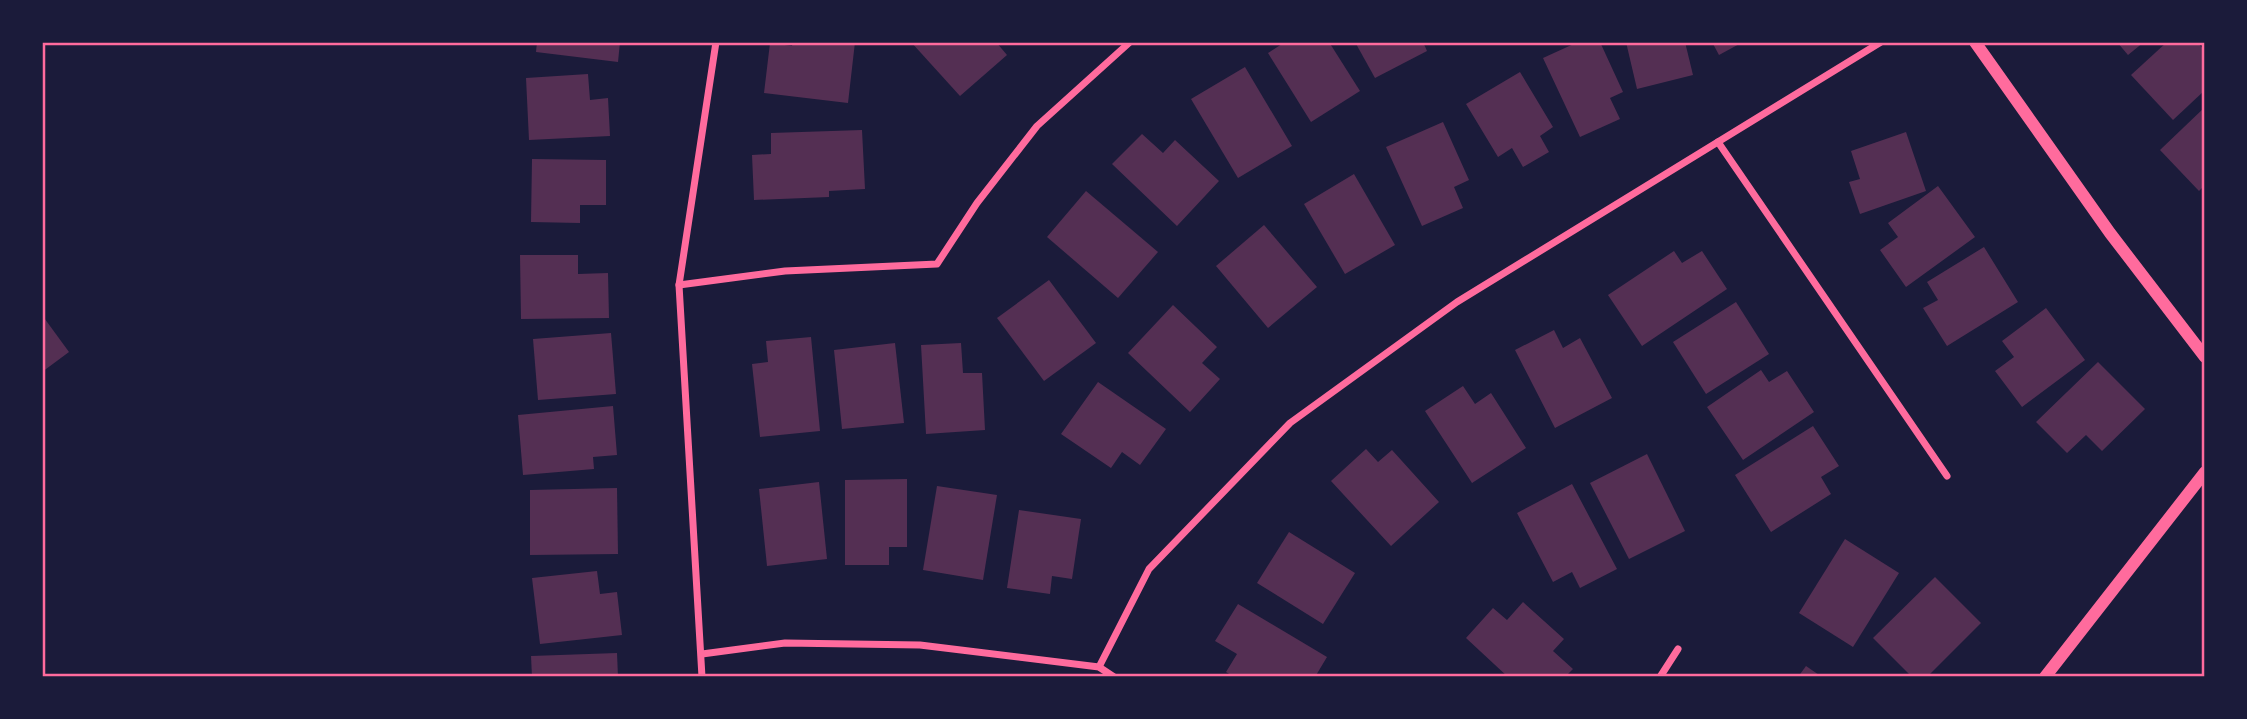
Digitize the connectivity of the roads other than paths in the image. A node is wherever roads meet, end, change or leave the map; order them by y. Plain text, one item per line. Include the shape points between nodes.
1 (716, 42) edge
2 (1130, 42) edge
3 (1881, 42) edge
4 (1975, 42) edge
5 (1718, 142) junction
6 (679, 285) junction
7 (2205, 357) edge
8 (2205, 472) edge
9 (1947, 476) dead end
10 (1678, 649) dead end
11 (702, 654) junction
12 (1099, 667) junction
13 (702, 677) edge
14 (1114, 677) edge
15 (1660, 677) edge
16 (2045, 677) edge

1 - 6 street
2 - 6 street via 1037,126 937,264 785,271
3 - 5 street
4 - 7 street via 2110,233
5 - 9 street
5 - 12 street via 1457,302 1290,423 1149,569
6 - 11 street
8 - 16 street
10 - 15 street
11 - 12 street via 785,643 920,645
11 - 13 street
12 - 14 street

